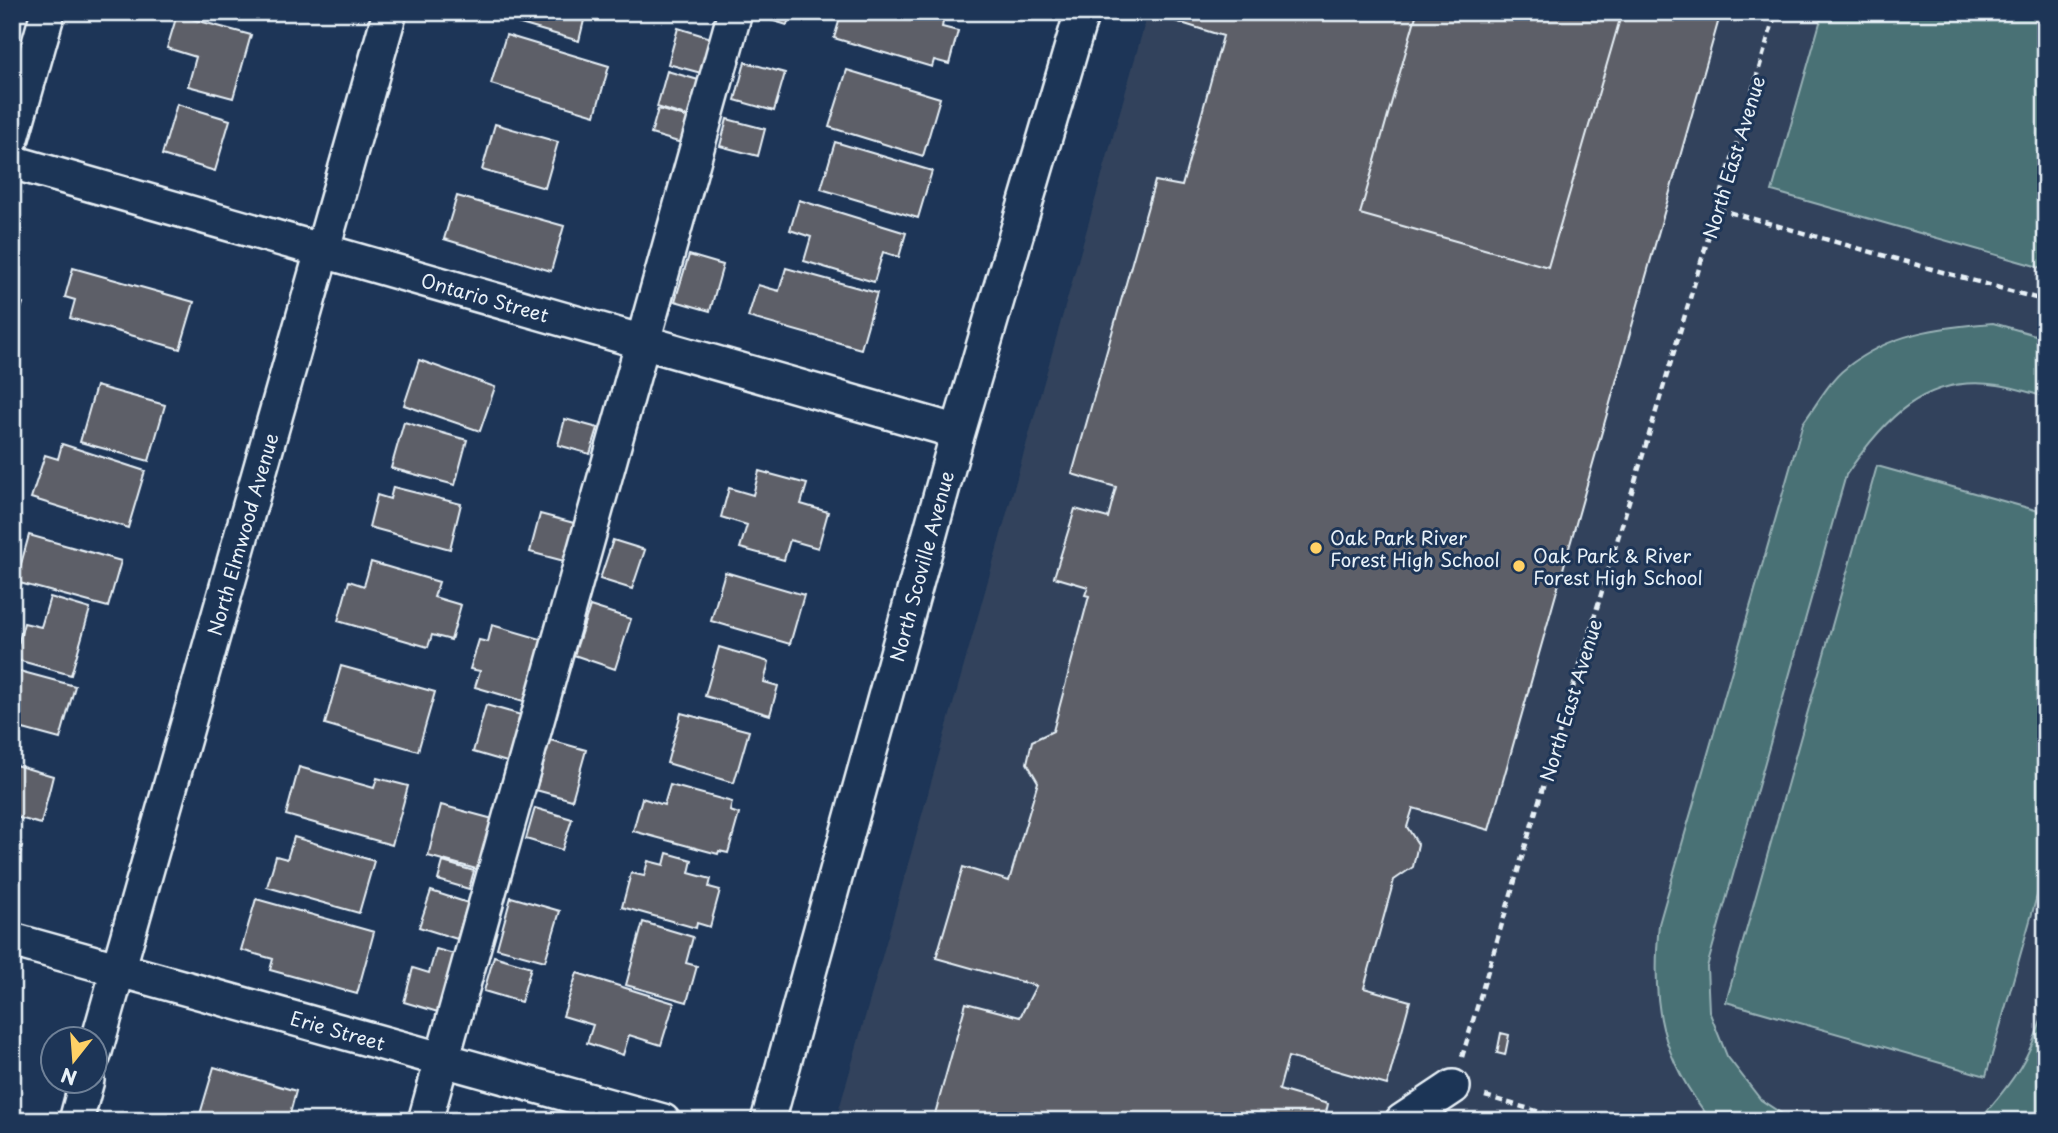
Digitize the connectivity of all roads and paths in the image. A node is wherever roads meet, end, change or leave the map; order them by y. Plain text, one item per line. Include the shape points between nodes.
1 (48, 12) edge
2 (390, 12) edge
3 (736, 12) edge
4 (1082, 12) edge
5 (1776, 12) edge
6 (12, 138) edge
7 (12, 162) edge
8 (1718, 209) junction
9 (322, 251) junction
10 (2046, 301) edge
11 (643, 342) junction
12 (958, 432) junction
13 (12, 940) edge
14 (118, 969) junction
15 (103, 1024) edge
16 (443, 1059) junction
17 (1453, 1087) junction
18 (83, 1094) edge
19 (76, 1121) edge
20 (425, 1121) edge
21 (663, 1121) edge
22 (768, 1121) edge
23 (1402, 1121) edge
24 (1571, 1121) edge

1 - 6 street
2 - 9 street, North Elmwood Avenue
3 - 11 street
4 - 12 street, North Scoville Avenue
5 - 8 path, North East Avenue
7 - 9 street, Ontario Street
8 - 10 path
8 - 17 path, North East Avenue
9 - 11 street, Ontario Street
9 - 14 street, North Elmwood Avenue
11 - 12 street, Ontario Street
11 - 16 street
12 - 22 street, North Scoville Avenue
13 - 14 street, Erie Street
14 - 15 street, North Elmwood Avenue
14 - 16 street, Erie Street
16 - 20 street
16 - 21 street, Erie Street
17 - 23 street
17 - 24 path
18 - 19 street

